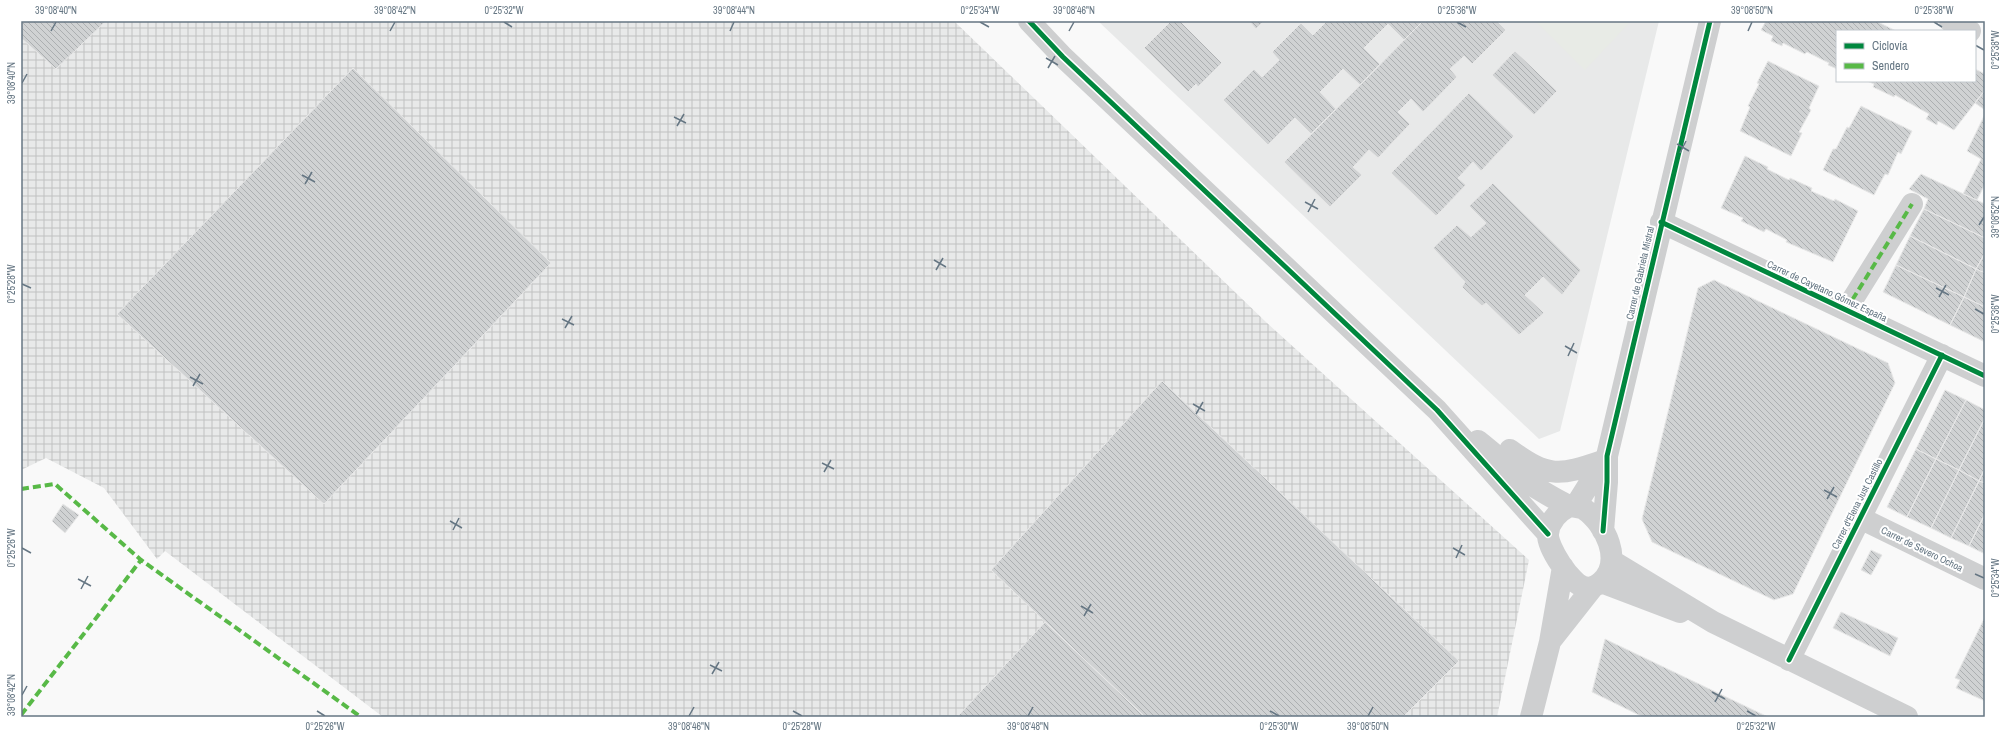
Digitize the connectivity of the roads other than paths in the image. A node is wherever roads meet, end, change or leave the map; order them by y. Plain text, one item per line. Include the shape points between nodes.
1 (1013, 21) edge
2 (1029, 21) edge
3 (1710, 21) edge
4 (1950, 21) edge
5 (1968, 30) edge
6 (1063, 57) junction
7 (1912, 204) dead end
8 (1661, 222) junction
9 (1846, 310) junction
10 (1942, 355) junction
11 (1985, 376) edge
12 (1437, 410) junction
13 (1456, 425) junction
14 (1605, 458) junction
15 (1572, 506) junction
16 (1860, 518) junction
17 (1603, 531) junction
18 (1548, 534) junction
19 (1612, 561) junction
20 (1563, 567) junction
21 (1985, 579) edge
22 (1597, 585) junction
23 (1714, 622) junction
24 (1550, 642) junction
25 (1789, 660) junction
26 (1531, 717) edge
27 (1906, 717) edge

1 - 6 street
2 - 6 street
3 - 8 street, Carrer de Gabriela Mistral
4 - 5 street
6 - 12 street
7 - 9 street
8 - 9 street, Carrer de Cayetano Gómez España
8 - 14 street, Carrer de Gabriela Mistral
9 - 10 street, Carrer de Cayetano Gómez España
10 - 11 street, Carrer de Cayetano Gómez España
10 - 16 street, Carrer d'Elena Just Castillo
12 - 13 street
12 - 18 street
13 - 14 street via 1484,431 1529,464 1549,472 1581,468
13 - 15 street via 1535,487
14 - 15 street, Carrer de Gabriela Mistral
14 - 17 street, Carrer de Gabriela Mistral via 1607,482
15 - 17 street via 1585,510
15 - 18 street via 1558,512
16 - 21 street, Carrer de Severo Ochoa
16 - 25 street, Carrer d'Elena Just Castillo
17 - 19 street
18 - 20 street
19 - 22 street via 1609,571
19 - 23 street
20 - 22 street via 1572,580 1584,588
20 - 24 street
22 - 23 street
22 - 24 street
23 - 25 street
24 - 26 street
25 - 27 street

